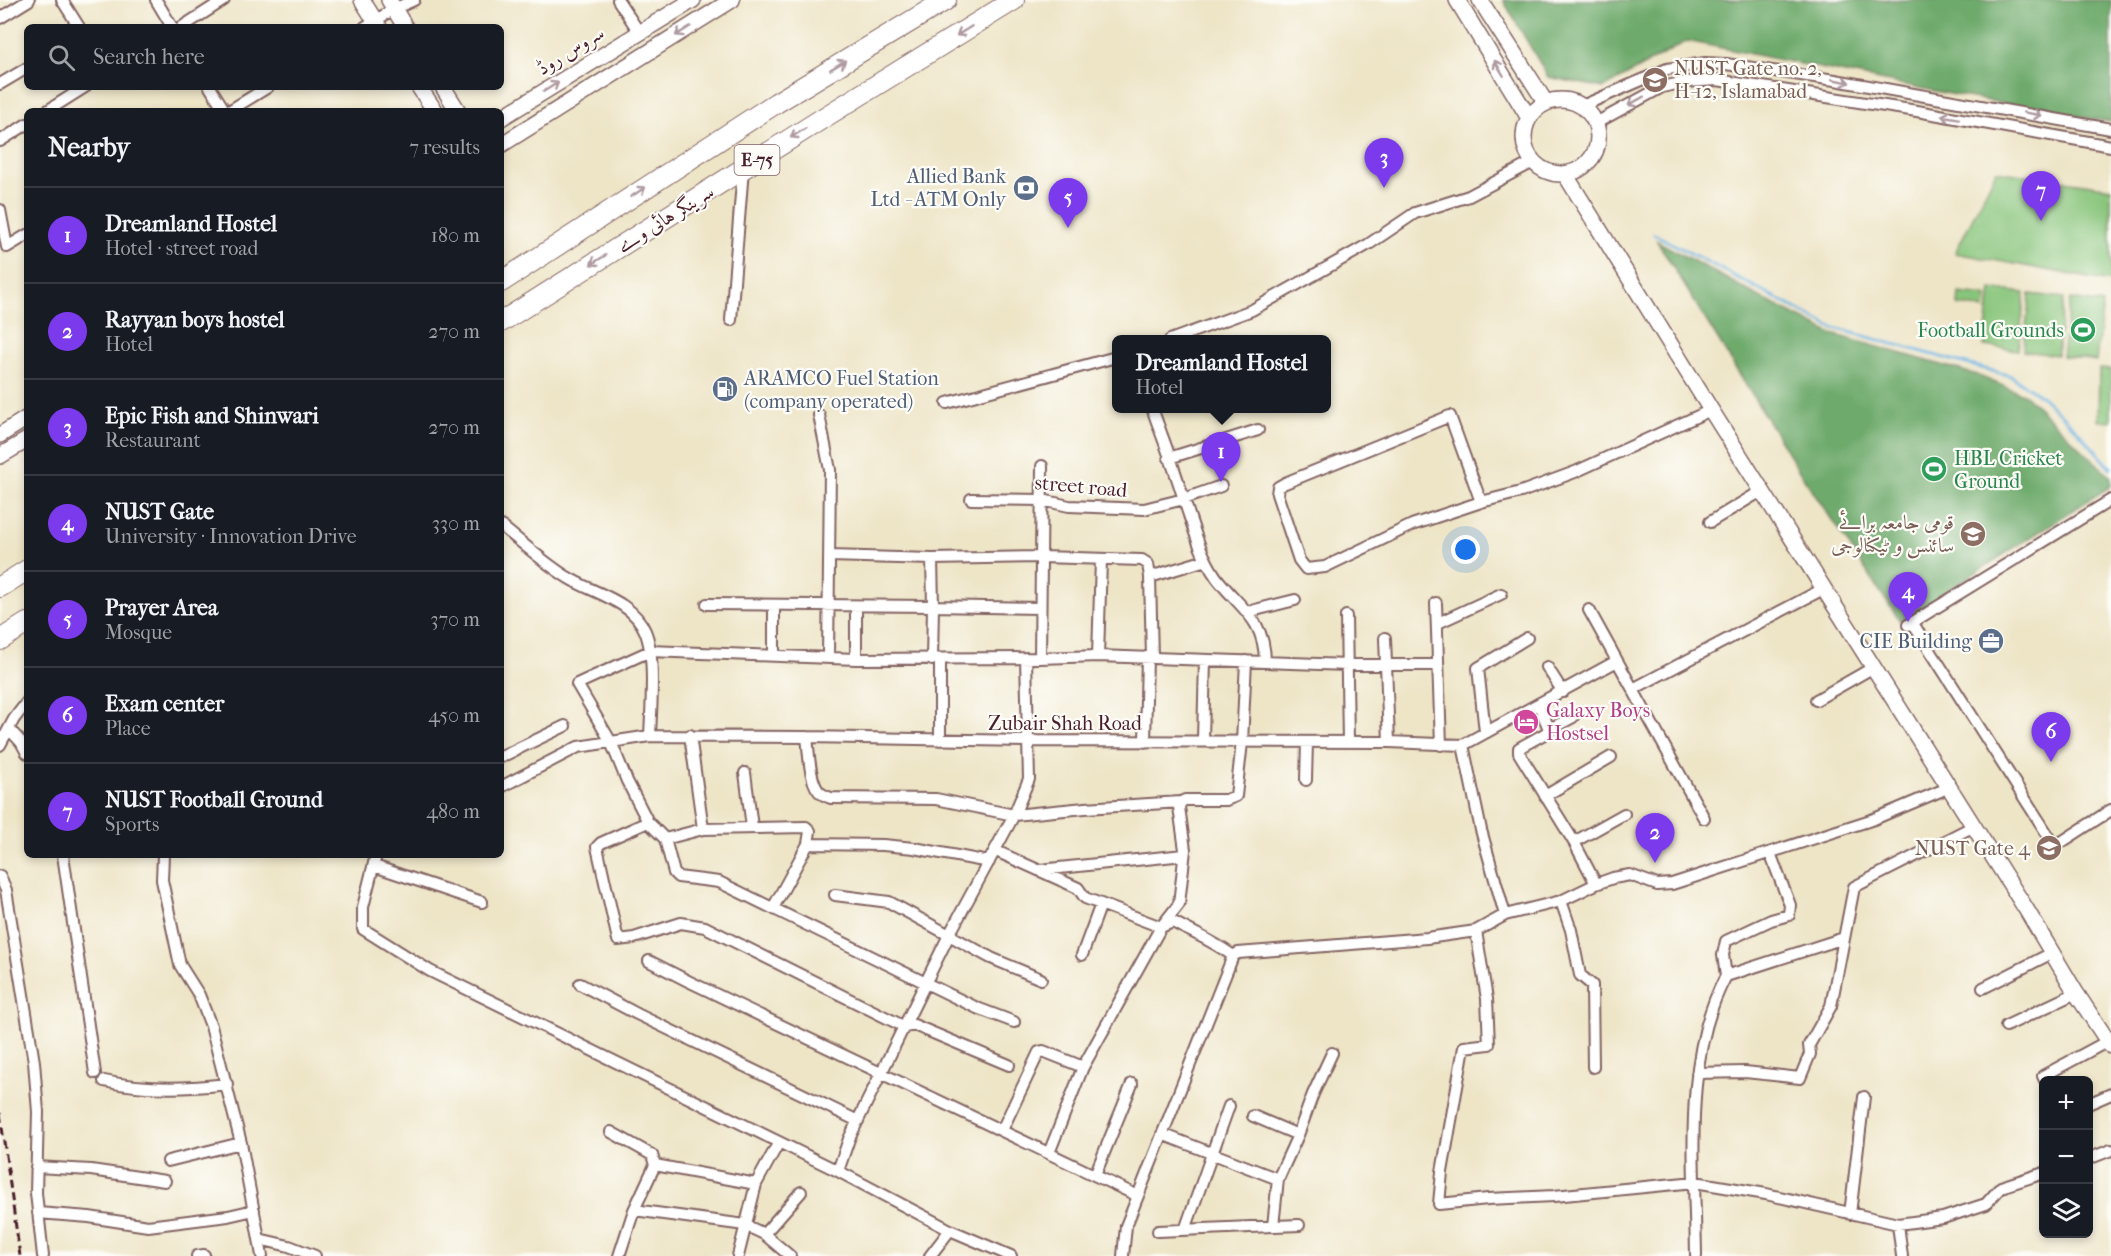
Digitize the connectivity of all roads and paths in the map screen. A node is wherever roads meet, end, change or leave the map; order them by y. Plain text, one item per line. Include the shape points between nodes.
1 (29, 0) edge
2 (62, 0) edge
3 (156, 0) edge
4 (224, 0) edge
5 (362, 0) edge
6 (414, 0) edge
7 (618, 0) edge
8 (693, 0) edge
9 (732, 0) edge
10 (946, 0) edge
11 (1014, 0) edge
12 (1457, 0) edge
13 (1480, 0) edge
14 (391, 4) edge
15 (0, 18) edge
16 (77, 24) edge
17 (170, 24) edge
18 (187, 24) edge
19 (373, 24) edge
20 (374, 24) edge
21 (403, 24) edge
22 (639, 32) junction
23 (24, 70) edge
24 (0, 84) edge
25 (80, 90) edge
26 (212, 90) edge
27 (263, 90) edge
28 (421, 90) edge
29 (445, 90) edge
30 (1919, 95) junction
31 (1546, 103) junction
32 (1582, 106) junction
33 (52, 108) edge
34 (225, 108) edge
35 (232, 108) edge
36 (433, 108) edge
37 (456, 108) edge
38 (1917, 111) junction
39 (504, 116) edge
40 (1529, 118) junction
41 (1596, 123) junction
42 (24, 126) edge
43 (2111, 129) edge
44 (0, 141) edge
45 (504, 143) edge
46 (2111, 146) edge
47 (1533, 162) junction
48 (743, 168) junction
49 (1565, 174) junction
50 (0, 210) edge
51 (24, 237) edge
52 (504, 280) edge
53 (504, 320) edge
54 (731, 320) dead end
55 (1181, 335) edge
56 (1112, 358) edge
57 (947, 403) dead end
58 (1711, 410) junction
59 (1154, 413) edge
60 (819, 415) dead end
61 (24, 420) edge
62 (1258, 430) dead end
63 (0, 435) edge
64 (24, 442) edge
65 (0, 456) edge
66 (1169, 458) junction
67 (1042, 466) dead end
68 (1221, 486) dead end
69 (1762, 490) junction
70 (971, 499) dead end
71 (1184, 499) junction
72 (1042, 500) junction
73 (2111, 500) edge
74 (1481, 502) junction
75 (1710, 522) dead end
76 (504, 528) edge
77 (830, 556) junction
78 (1041, 557) junction
79 (932, 559) junction
80 (1101, 560) junction
81 (1206, 560) junction
82 (24, 572) edge
83 (1150, 577) junction
84 (0, 587) edge
85 (1824, 588) junction
86 (1501, 594) dead end
87 (1295, 600) dead end
88 (1436, 603) dead end
89 (707, 604) dead end
90 (774, 605) junction
91 (830, 606) junction
92 (856, 606) junction
93 (933, 606) junction
94 (1040, 608) junction
95 (1589, 610) dead end
96 (1247, 612) junction
97 (1346, 616) dead end
98 (1438, 623) junction
99 (24, 625) edge
100 (1385, 638) dead end
101 (1527, 638) dead end
102 (0, 640) edge
103 (650, 651) junction
104 (774, 656) junction
105 (1098, 656) junction
106 (1150, 657) junction
107 (828, 658) junction
108 (1026, 658) junction
109 (1040, 658) junction
110 (856, 659) junction
111 (936, 659) junction
112 (1205, 660) junction
113 (1246, 661) junction
114 (1617, 661) junction
115 (1265, 662) junction
116 (1348, 665) junction
117 (1437, 665) junction
118 (1386, 666) junction
119 (1547, 667) dead end
120 (1874, 667) junction
121 (1633, 689) junction
122 (1563, 692) junction
123 (1816, 700) dead end
124 (1539, 705) junction
125 (24, 706) edge
126 (1573, 717) dead end
127 (565, 726) dead end
128 (1549, 726) junction
129 (9, 729) junction
130 (1485, 732) junction
131 (690, 735) junction
132 (650, 736) junction
133 (807, 737) junction
134 (940, 740) junction
135 (1203, 740) junction
136 (1029, 741) junction
137 (611, 742) junction
138 (1145, 742) junction
139 (1242, 742) junction
140 (1307, 742) junction
141 (1348, 742) junction
142 (1389, 742) junction
143 (1441, 745) junction
144 (1463, 745) junction
145 (0, 746) edge
146 (24, 748) edge
147 (504, 756) edge
148 (1611, 757) dead end
149 (745, 773) dead end
150 (1306, 780) dead end
151 (504, 785) edge
152 (1950, 787) junction
153 (1545, 796) junction
154 (1181, 802) junction
155 (2111, 810) edge
156 (1014, 814) junction
157 (1624, 814) dead end
158 (1704, 818) dead end
159 (648, 822) junction
160 (1974, 826) junction
161 (752, 827) junction
162 (703, 829) junction
163 (665, 839) junction
164 (1574, 842) junction
165 (808, 844) junction
166 (2055, 846) junction
167 (996, 851) junction
168 (1770, 853) junction
169 (2043, 854) dead end
170 (1184, 855) junction
171 (64, 858) edge
172 (163, 858) edge
173 (375, 861) edge
174 (989, 862) junction
175 (1040, 870) junction
176 (0, 876) edge
177 (1596, 884) junction
178 (835, 895) dead end
179 (1561, 901) junction
180 (482, 902) dead end
181 (1101, 904) junction
182 (773, 908) junction
183 (1505, 915) junction
184 (1161, 927) junction
185 (1476, 931) junction
186 (949, 935) junction
187 (1844, 938) junction
188 (2052, 953) junction
189 (1082, 955) dead end
190 (1233, 956) junction
191 (650, 961) dead end
192 (1726, 976) junction
193 (1041, 979) dead end
194 (927, 982) junction
195 (580, 984) dead end
196 (1983, 988) dead end
197 (2076, 993) junction
198 (1014, 1022) dead end
199 (2006, 1026) dead end
200 (905, 1027) junction
201 (2110, 1044) edge
202 (1332, 1053) dead end
203 (1009, 1065) dead end
204 (1083, 1066) junction
205 (1593, 1067) dead end
206 (95, 1073) dead end
207 (1697, 1073) junction
208 (881, 1074) junction
209 (2043, 1076) edge
210 (104, 1081) dead end
211 (227, 1084) junction
212 (1132, 1084) dead end
213 (2111, 1094) edge
214 (1864, 1096) dead end
215 (2093, 1102) edge
216 (1230, 1106) dead end
217 (1253, 1116) dead end
218 (858, 1121) junction
219 (1002, 1130) junction
220 (611, 1132) dead end
221 (1162, 1134) junction
222 (1298, 1135) junction
223 (779, 1142) junction
224 (241, 1143) junction
225 (2111, 1150) edge
226 (1049, 1153) junction
227 (1212, 1154) junction
228 (2093, 1157) edge
229 (168, 1161) dead end
230 (655, 1165) junction
231 (36, 1167) junction
232 (838, 1171) junction
233 (2039, 1174) edge
234 (1095, 1175) junction
235 (1278, 1179) junction
236 (165, 1181) dead end
237 (1695, 1182) junction
238 (756, 1184) junction
239 (801, 1192) dead end
240 (1138, 1196) junction
241 (254, 1210) junction
242 (634, 1210) junction
243 (38, 1213) junction
244 (1850, 1214) junction
245 (1898, 1224) junction
246 (745, 1225) junction
247 (1299, 1225) dead end
248 (1273, 1226) junction
249 (950, 1230) junction
250 (1185, 1230) junction
251 (1158, 1231) dead end
252 (764, 1234) junction
253 (259, 1239) junction
254 (43, 1256) edge
255 (262, 1256) edge
256 (315, 1256) edge
257 (619, 1256) edge
258 (738, 1256) edge
259 (790, 1256) edge
260 (930, 1256) edge
261 (1011, 1256) edge
262 (1123, 1256) edge
263 (1696, 1256) edge
264 (1902, 1256) edge

1 - 15 street
2 - 16 street
3 - 17 street
4 - 18 street
5 - 19 main road
6 - 14 street
7 - 22 street
8 - 22 main road, سروس روڈ
9 -> 45 main road
52 -> 10 highway, سرینگر ہائی وے / E-75 via 776,103
11 -> 48 highway, سرینگر ہائی وے / E-75
40 -> 12 main road
13 - 31 main road
14 - 20 street
14 - 21 main road
39 -> 22 main road, سروس روڈ
23 - 24 street
25 - 33 street
26 - 34 street
27 - 35 street
28 - 36 main road
29 - 37 main road
32 -> 30 street via 1667,69 1705,63
30 - 38 street
30 -> 43 street
31 - 32 main road via 1558,100
31 - 40 main road
32 - 41 main road
38 -> 41 street via 1739,82 1698,80 1662,87
46 -> 38 street
40 - 47 main road via 1524,140
41 - 49 main road via 1598,141 1592,158 1576,171
42 - 44 street
47 - 49 main road via 1542,169
47 - 55 street via 1469,196 1415,213 1369,244 1252,309
48 -> 53 highway, سرینگر ہائی وے / E-75
48 - 54 street
49 - 58 main road
50 - 51 street via 7,247
56 - 57 street
58 - 69 main road
58 - 74 street via 1575,472
59 - 66 street
60 - 77 street via 830,470
61 - 63 main road
62 - 66 street
64 - 65 main road
66 - 71 street
67 - 72 street
68 - 71 street, street road
69 - 75 street
69 - 85 main road
70 - 72 street, street road
71 - 72 street, street road via 1144,509 1070,506
71 - 81 street
72 - 78 street
73 - 166 street via 1910,624
74 - 74 street via 1450,416 1285,483 1278,487 1277,494 1299,560 1306,569 1325,567 1412,525
76 - 103 street via 566,577 624,606 637,617
77 - 79 street
77 - 91 street
78 - 79 street
78 - 80 street
78 - 94 street
79 - 93 street
80 - 83 street via 1142,560 1148,564
80 - 105 street
81 - 83 street
81 - 96 street
82 - 84 highway
83 - 106 street
85 - 120 main road
85 - 121 street
86 - 98 street
87 - 96 street
88 - 98 street
89 - 90 street
90 - 91 street
90 - 104 street
91 - 92 street
91 - 107 street
92 - 93 street
92 - 110 street
93 - 94 street
93 - 111 street
94 - 109 street
95 - 114 street
96 - 115 street via 1265,642
97 - 116 street
98 - 117 street
99 - 102 highway
100 - 118 street
101 - 130 street via 1478,668
103 - 104 street
103 - 132 street
103 - 137 street via 577,684
104 - 107 street
105 - 106 street
105 - 109 street
106 - 112 street
106 - 138 street
107 - 110 street
108 - 109 street
108 - 111 street
108 - 136 street
110 - 111 street
111 - 134 street
112 - 113 street
112 - 135 street
113 - 115 street
113 - 139 street
114 - 121 street
114 - 122 street
115 - 116 street
116 - 118 street
116 - 141 street
117 - 118 street
117 - 143 street
118 - 142 street
119 - 122 street
120 - 123 street
120 - 152 main road
121 - 158 street
122 - 124 street
124 - 128 street
124 - 130 street
125 - 129 street
126 - 128 street
127 - 147 street
128 - 153 street via 1546,733 1519,748 1518,753
129 - 145 street
129 - 146 street
130 - 144 street
131 - 132 street, Zubair Shah Road
131 - 133 street, Zubair Shah Road
131 - 162 street
132 - 137 street, Zubair Shah Road
133 - 134 street, Zubair Shah Road
133 - 156 street via 812,777 821,794 831,798 936,799
134 - 136 street, Zubair Shah Road
135 - 138 street, Zubair Shah Road
135 - 139 street, Zubair Shah Road
136 - 138 street, Zubair Shah Road
136 - 156 street via 1029,779
137 - 151 street, Zubair Shah Road via 578,747
137 - 159 street
139 - 140 street, Zubair Shah Road
139 - 154 street via 1236,796
140 - 141 street, Zubair Shah Road
140 - 150 street
141 - 142 street, Zubair Shah Road
142 - 143 street, Zubair Shah Road
143 - 144 street, Zubair Shah Road
144 - 183 street
148 - 153 street
149 - 161 street
152 - 160 main road
152 - 168 street via 1874,819
153 - 164 street
154 - 156 street
154 - 170 street
155 - 166 street
156 - 167 street
157 - 164 street
159 - 163 street
159 - 200 street via 597,847 618,940 681,923 705,927
160 - 187 street via 1854,887
160 - 188 main road
161 - 162 street
161 - 165 street via 806,827 810,831
162 - 163 street
163 - 182 street via 678,877 719,882
164 - 177 street
165 - 174 street via 884,845
165 - 182 street
166 - 169 street
167 - 174 street
167 - 175 street
168 - 177 street via 1672,884 1657,885 1630,875
168 - 192 street via 1790,905 1789,915 1726,941
170 - 175 street
170 - 184 street via 1179,904
171 - 206 street
172 - 211 street via 162,880 180,965 199,995
173 - 180 street
173 - 223 street via 363,907 363,929 430,971
174 - 186 street
175 - 181 street via 1078,888 1084,898
176 - 231 street via 6,890 34,1062 38,1112
177 - 179 street
178 - 186 street via 889,902
179 - 183 street
179 - 205 street via 1580,975 1592,985
181 - 184 street
181 - 189 street
182 - 194 street
183 - 185 street
184 - 190 street via 1173,922
184 - 204 street
185 - 190 street
185 - 237 street via 1490,1044 1464,1047 1439,1204
186 - 193 street
186 - 194 street
187 - 192 street
187 - 207 street via 1831,1006 1809,1045 1810,1054 1800,1078 1745,1072
188 - 196 street
188 - 197 main road
190 - 221 street
191 - 208 street
192 - 207 street via 1714,999
194 - 198 street
194 - 200 street
195 - 218 street
197 - 199 street
197 - 201 main road
200 - 203 street via 914,1025
200 - 208 street
201 - 209 street
202 - 222 street
204 - 219 street via 1039,1052
204 - 226 street
207 - 237 street
208 - 218 street
208 - 219 street
210 - 211 street via 129,1086
211 - 224 street
212 - 234 street
213 - 215 street
214 - 244 street
216 - 227 street
217 - 222 street
218 - 232 street
219 - 226 street
220 - 230 street via 652,1155
221 - 227 street
221 - 240 street
222 - 235 street
223 - 232 street
223 - 238 street
224 - 229 street
224 - 241 street
225 - 228 street
226 - 234 street
227 - 235 street
227 - 250 street
230 - 238 street
230 - 242 street
231 - 236 street
231 - 243 street
232 - 249 street
233 - 245 street via 2001,1187 1986,1204 1943,1218
234 - 240 street
235 - 248 street
237 - 244 street
237 - 263 street
238 - 246 street
239 - 252 street
240 - 262 street via 1126,1226
241 - 243 street via 148,1226
241 - 253 street
242 - 246 street
242 - 257 street
243 - 254 street
244 - 245 street
245 - 264 street
246 - 252 street
246 - 258 street
247 - 248 street
248 - 250 street
249 - 260 street
249 - 261 street
250 - 251 street
252 - 259 street
253 - 255 street
253 - 256 street

